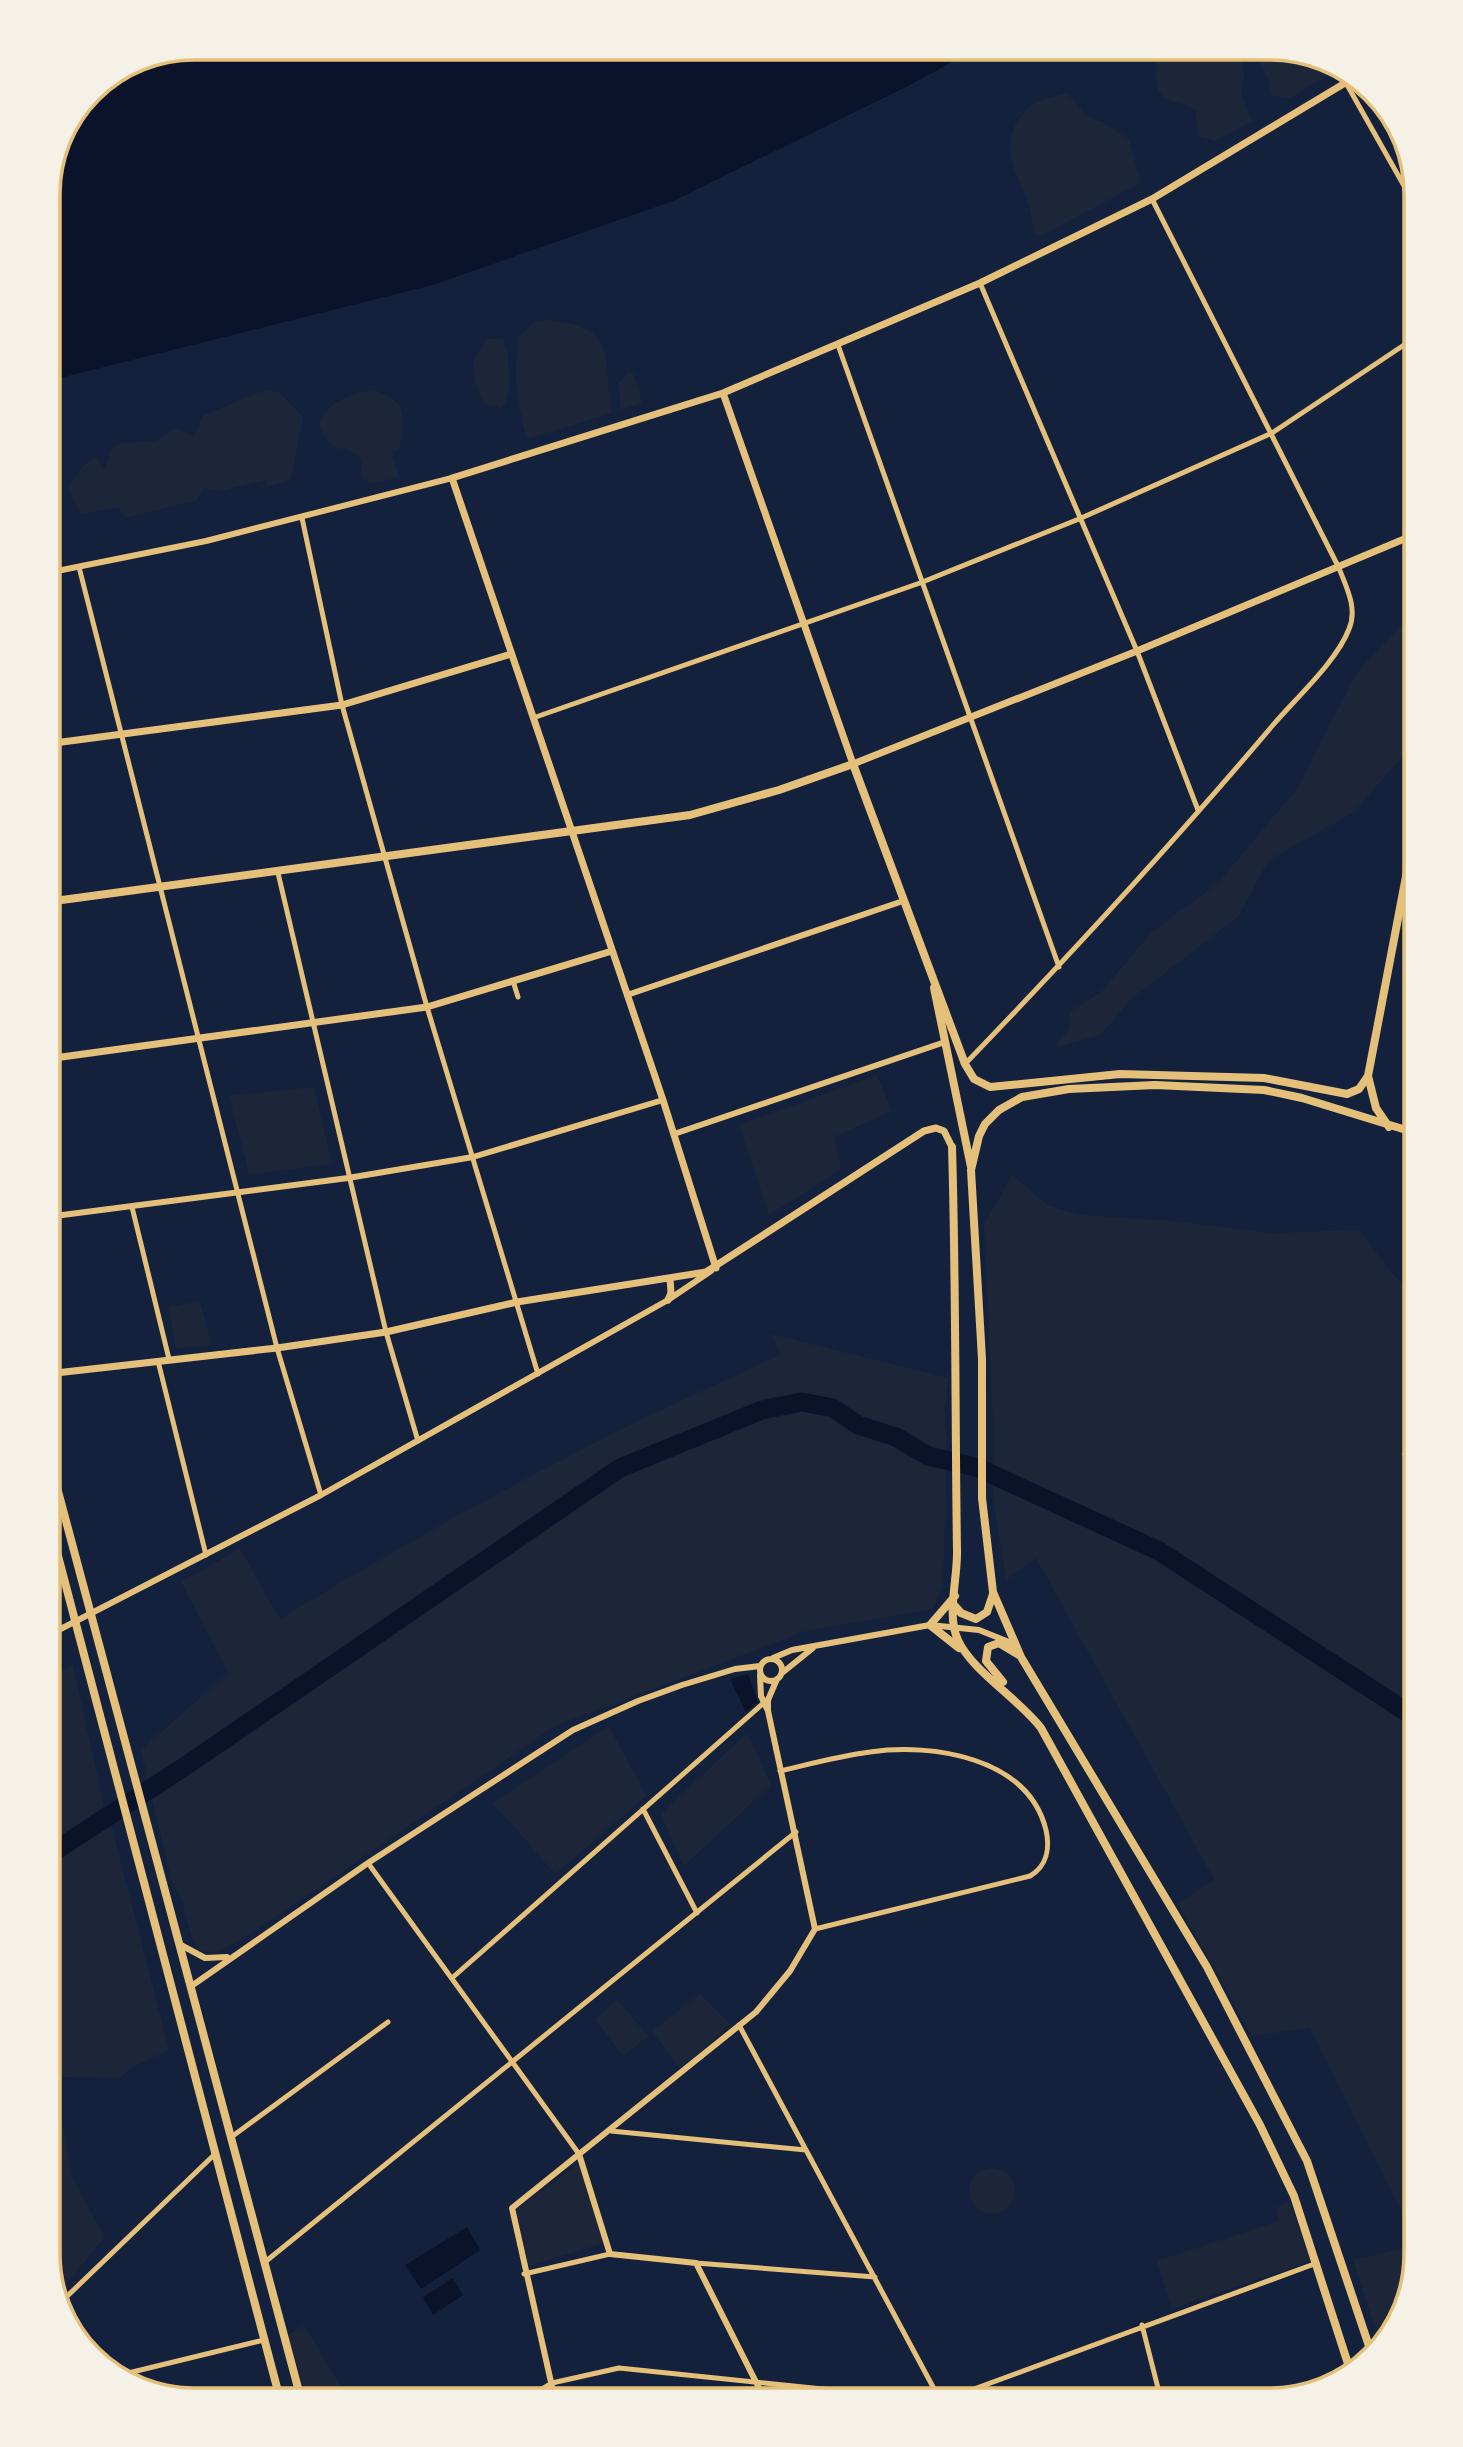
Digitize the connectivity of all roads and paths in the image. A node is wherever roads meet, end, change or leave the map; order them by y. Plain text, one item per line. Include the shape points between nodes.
1 (1346, 83) edge
2 (1347, 84) edge
3 (1403, 184) edge
4 (1152, 199) junction
5 (979, 283) junction
6 (838, 345) junction
7 (1404, 345) edge
8 (723, 394) junction
9 (1272, 433) junction
10 (452, 478) junction
11 (302, 519) junction
12 (1079, 519) junction
13 (1404, 539) edge
14 (79, 567) junction
15 (1339, 568) junction
16 (60, 571) edge
17 (920, 583) junction
18 (803, 624) junction
19 (1137, 651) junction
20 (511, 654) junction
21 (342, 705) junction
22 (969, 717) junction
23 (534, 718) junction
24 (122, 735) junction
25 (60, 742) edge
26 (853, 764) junction
27 (1198, 810) junction
28 (571, 833) junction
29 (386, 857) junction
30 (278, 873) junction
31 (160, 887) junction
32 (1404, 889) edge
33 (60, 900) edge
34 (903, 901) junction
35 (612, 951) junction
36 (1059, 967) junction
37 (929, 968) junction
38 (513, 981) junction
39 (627, 995) junction
40 (518, 997) dead end
41 (427, 1007) junction
42 (313, 1024) junction
43 (199, 1040) junction
44 (946, 1042) junction
45 (60, 1057) edge
46 (965, 1063) junction
47 (1368, 1076) junction
48 (663, 1100) junction
49 (1389, 1127) junction
50 (1404, 1130) edge
51 (674, 1134) junction
52 (952, 1147) joint
53 (473, 1157) junction
54 (971, 1170) junction
55 (348, 1178) junction
56 (240, 1192) junction
57 (132, 1207) junction
58 (60, 1215) edge
59 (716, 1268) junction
60 (670, 1278) junction
61 (668, 1300) junction
62 (517, 1302) junction
63 (386, 1332) junction
64 (277, 1348) junction
65 (169, 1359) junction
66 (158, 1361) junction
67 (60, 1372) edge
68 (538, 1374) junction
69 (418, 1441) junction
70 (321, 1495) junction
71 (60, 1497) edge
72 (206, 1555) junction
73 (60, 1566) edge
74 (993, 1592) junction
75 (955, 1600) junction
76 (92, 1614) junction
77 (76, 1622) junction
78 (930, 1625) junction
79 (954, 1625) junction
80 (60, 1630) edge
81 (1014, 1644) junction
82 (813, 1647) junction
83 (964, 1653) junction
84 (1021, 1657) junction
85 (773, 1658) junction
86 (760, 1670) junction
87 (779, 1676) junction
88 (765, 1700) junction
89 (1019, 1703) junction
90 (780, 1771) junction
91 (643, 1809) junction
92 (796, 1832) junction
93 (368, 1863) junction
94 (697, 1913) junction
95 (816, 1929) junction
96 (178, 1943) junction
97 (229, 1957) junction
98 (452, 1978) junction
99 (190, 1986) junction
100 (388, 2022) dead end
101 (738, 2025) junction
102 (513, 2060) junction
103 (611, 2131) junction
104 (230, 2138) junction
105 (806, 2150) junction
106 (216, 2153) junction
107 (579, 2154) junction
108 (610, 2254) junction
109 (265, 2262) junction
110 (696, 2263) junction
111 (1317, 2263) junction
112 (524, 2274) junction
113 (875, 2277) junction
114 (67, 2296) edge
115 (1142, 2325) junction
116 (264, 2340) junction
117 (1368, 2344) edge
118 (1348, 2362) edge
119 (131, 2372) edge
120 (758, 2380) junction
121 (552, 2384) junction
122 (277, 2387) edge
123 (298, 2387) edge
124 (546, 2387) edge
125 (553, 2387) edge
126 (761, 2388) edge
127 (823, 2388) edge
128 (935, 2388) edge
129 (975, 2388) edge
130 (1158, 2388) edge

1 - 4 main road
2 - 3 street
4 - 5 main road
4 - 9 street
5 - 6 main road
5 - 12 street
6 - 8 main road
6 - 17 street
7 - 9 street
8 - 10 main road
8 - 18 main road
9 - 12 street
9 - 15 street
10 - 11 street
10 - 20 main road
11 - 14 street
11 - 21 street
12 - 17 street
12 - 19 street
13 - 15 main road
14 - 16 street
14 - 24 street
15 - 19 main road
15 - 27 street via 1352,606 1346,636
17 - 18 street
17 - 22 street
18 - 23 street
18 - 26 main road
19 - 22 main road
19 - 27 street
20 - 21 main road
20 - 23 main road
21 - 24 main road
21 - 29 street
22 - 26 main road
22 - 36 street
23 - 28 main road
24 - 25 main road
24 - 31 street
26 - 28 main road via 690,815
26 - 34 main road
27 - 36 street
28 - 29 main road
28 - 35 main road
29 - 30 main road
29 - 41 street
30 - 31 main road
30 - 42 street
31 - 33 main road
31 - 43 street
32 - 47 main road
34 - 37 main road
34 - 39 street
35 - 38 main road
35 - 39 main road
36 - 46 street
37 - 44 main road
37 - 46 main road
38 - 40 street
38 - 41 main road
39 - 48 main road
41 - 42 main road
41 - 53 street
42 - 43 main road
42 - 55 street
43 - 45 main road
43 - 56 street
44 - 51 street
44 - 54 main road
46 - 47 main road via 974,1079 990,1087 1120,1074 1264,1078 1337,1094 1359,1089
47 - 49 main road via 1376,1108
48 - 51 main road
48 - 53 street
49 - 50 main road
49 - 54 main road via 1264,1090 1155,1085 1069,1090 1022,1097 999,1110 979,1136
51 - 59 main road
52 - 59 main road via 944,1131 924,1131
52 - 75 main road via 957,1359
53 - 55 street
53 - 62 street
54 - 74 main road via 982,1359 982,1498
55 - 56 street
55 - 63 street
56 - 57 street
56 - 64 street
57 - 58 street
57 - 65 street
59 - 60 main road
59 - 61 street
60 - 61 main road
60 - 62 main road
61 - 68 street
62 - 63 main road
62 - 68 street
63 - 64 main road
63 - 69 street
64 - 65 main road
64 - 70 street
65 - 66 main road
66 - 67 main road
66 - 72 street
68 - 69 street
69 - 70 street
70 - 72 street
71 - 76 main road
72 - 76 street
73 - 77 main road
74 - 75 main road via 988,1612 979,1618 968,1618
74 - 81 main road
75 - 78 main road
75 - 79 main road
76 - 77 street
76 - 96 main road
77 - 80 street
77 - 106 main road
78 - 79 street
78 - 82 street
78 - 83 main road
79 - 81 street
79 - 83 main road
81 - 84 main road
82 - 85 street
82 - 87 street
83 - 89 main road
84 - 89 main road via 995,1643 985,1657
84 - 117 main road via 1207,1967 1307,2161
85 - 86 street via 765,1660
85 - 87 street via 780,1662
86 - 87 street via 766,1680
86 - 88 street
86 - 93 street via 735,1669 682,1685 573,1730
87 - 88 street
88 - 90 street
88 - 91 street
89 - 111 main road via 1041,1728 1261,2125 1294,2196
90 - 92 street
90 - 95 street via 893,1750 967,1759 1012,1778 1027,1793 1045,1827 1045,1860 1030,1877
91 - 94 street
91 - 98 street
92 - 94 street
92 - 95 street
93 - 97 street
93 - 98 street
94 - 102 street
95 - 101 street via 772,1997
96 - 97 street via 205,1958
96 - 99 main road
97 - 99 street
98 - 102 street
99 - 104 main road
100 - 104 street
101 - 103 street
101 - 105 street
102 - 107 street
102 - 109 street
103 - 105 street
103 - 107 street
104 - 109 main road
105 - 113 street
106 - 114 street
106 - 116 main road
107 - 108 street
107 - 112 street via 512,2208
108 - 110 street
108 - 112 street
109 - 123 main road
110 - 113 street
110 - 120 street
111 - 115 street
111 - 118 main road
112 - 121 street
113 - 128 street
115 - 129 street
115 - 130 street
116 - 119 street
116 - 122 main road
120 - 121 street via 619,2368
120 - 126 street
120 - 127 street
121 - 124 street
121 - 125 street

